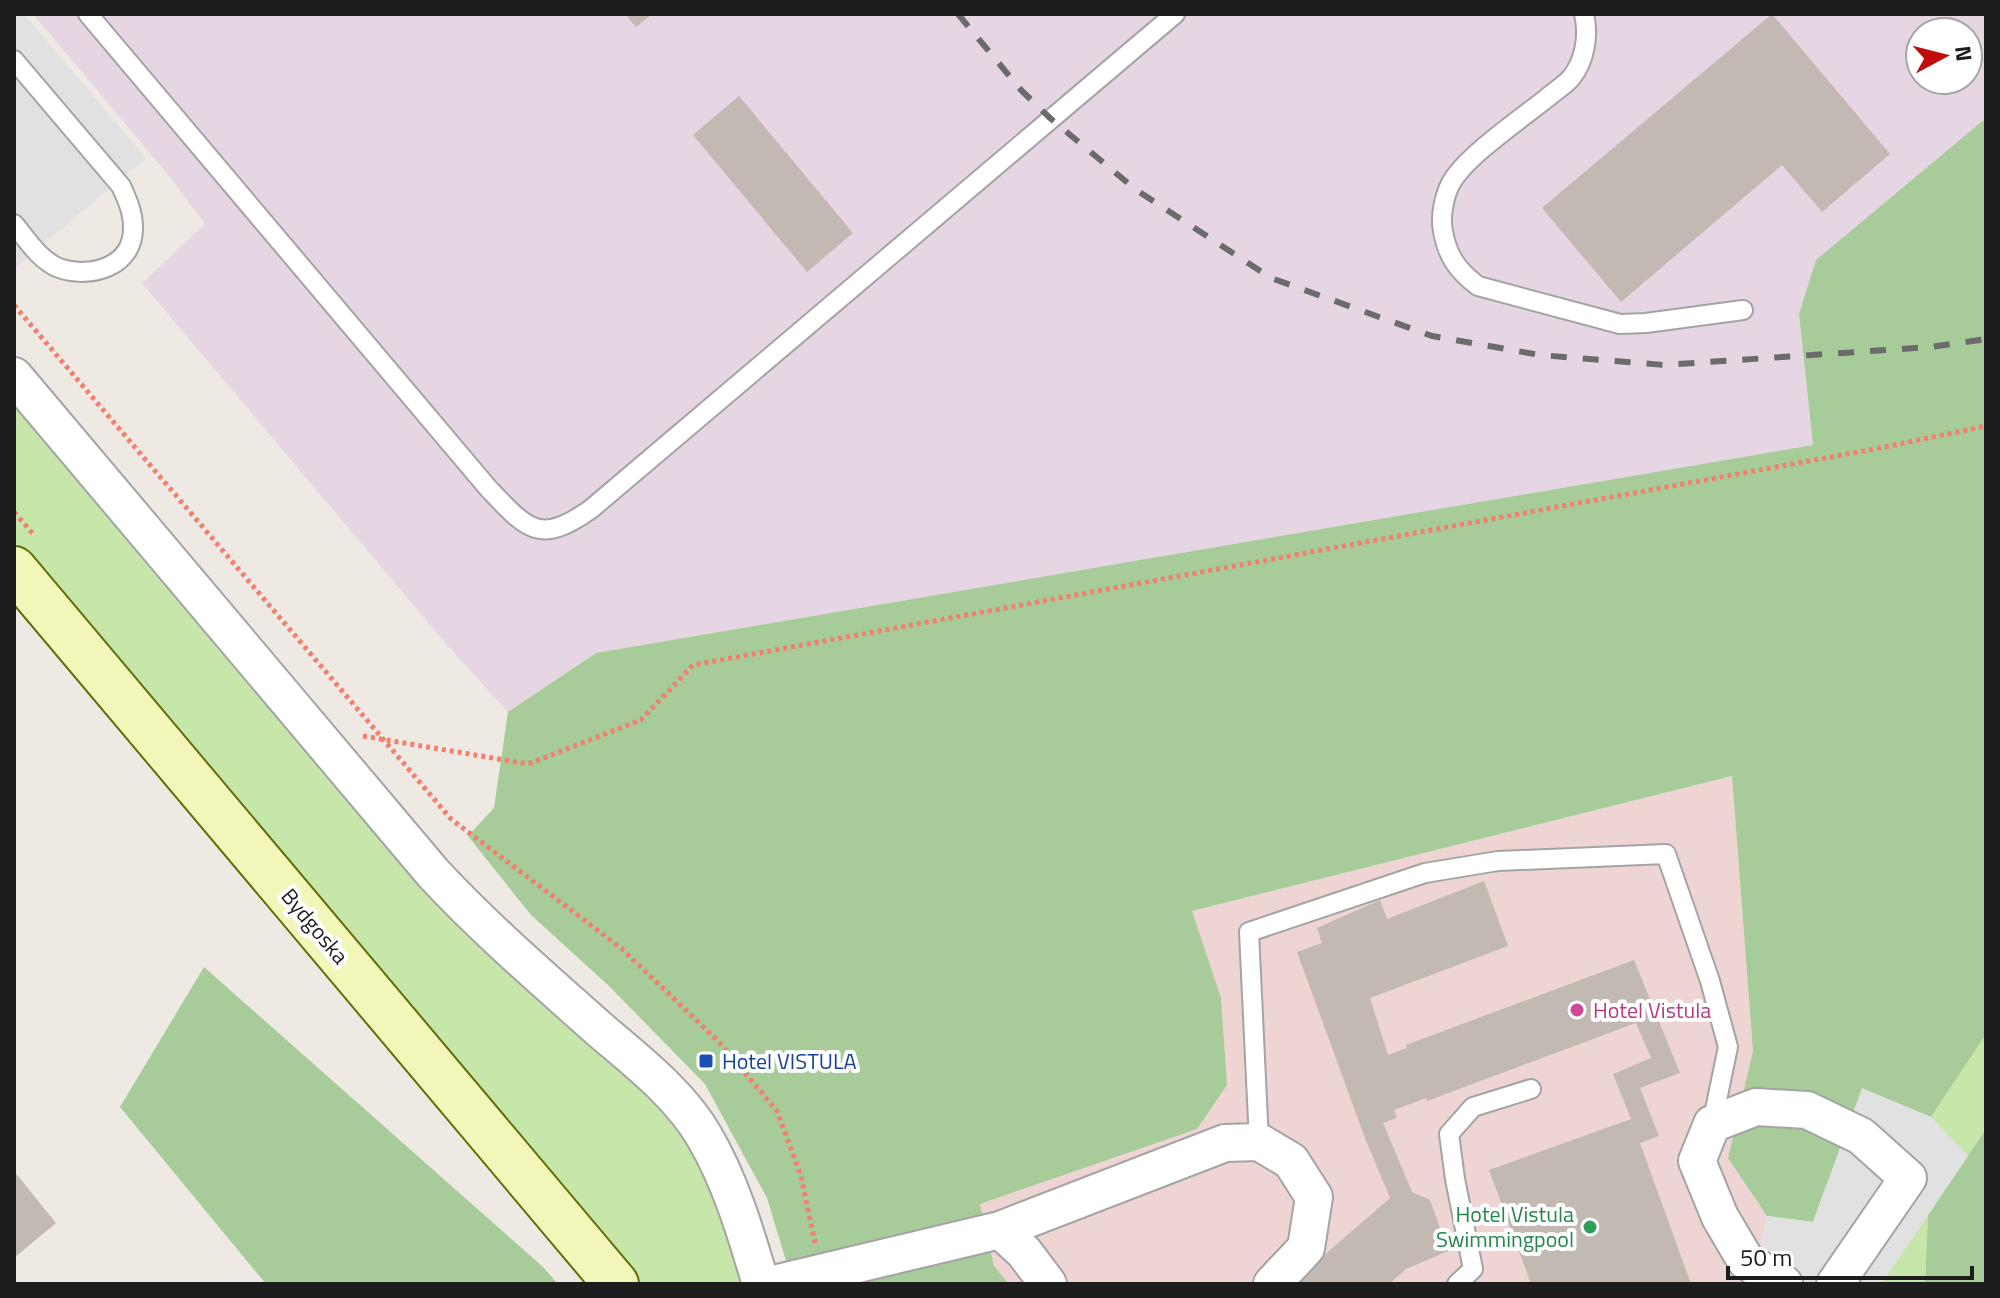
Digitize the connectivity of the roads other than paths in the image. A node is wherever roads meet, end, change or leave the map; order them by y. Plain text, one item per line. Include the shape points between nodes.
1 (88, 14) edge
2 (1175, 14) edge
3 (1584, 14) edge
4 (14, 60) edge
5 (14, 224) edge
6 (1743, 310) dead end
7 (14, 376) edge
8 (14, 569) edge
9 (1531, 1089) dead end
10 (1712, 1124) junction
11 (1259, 1142) junction
12 (1000, 1230) junction
13 (616, 1284) edge
14 (761, 1284) edge
15 (774, 1284) edge
16 (1048, 1284) edge
17 (1272, 1284) edge
18 (1457, 1284) edge
19 (1784, 1284) edge
20 (1835, 1284) edge

1 - 2 lane via 488,488 518,520 551,530 591,509
3 - 6 lane via 1582,60 1570,79 1468,162 1451,183 1441,223 1452,260 1478,286 1620,324
4 - 5 lane via 121,186 134,230 117,263 80,272 56,267
7 - 14 street via 464,906 683,1107 719,1163
8 - 13 street, Bydgoska
9 - 18 lane via 1473,1107 1449,1134 1473,1269
10 - 11 lane via 1728,1047 1666,854 1498,861 1425,873 1249,932
10 - 19 street via 1697,1161 1720,1217 1746,1261
10 - 20 street via 1756,1107 1807,1110 1861,1136 1908,1178
11 - 12 street via 1225,1143
11 - 17 street via 1291,1161 1314,1197 1306,1248
12 - 15 street
12 - 16 street

